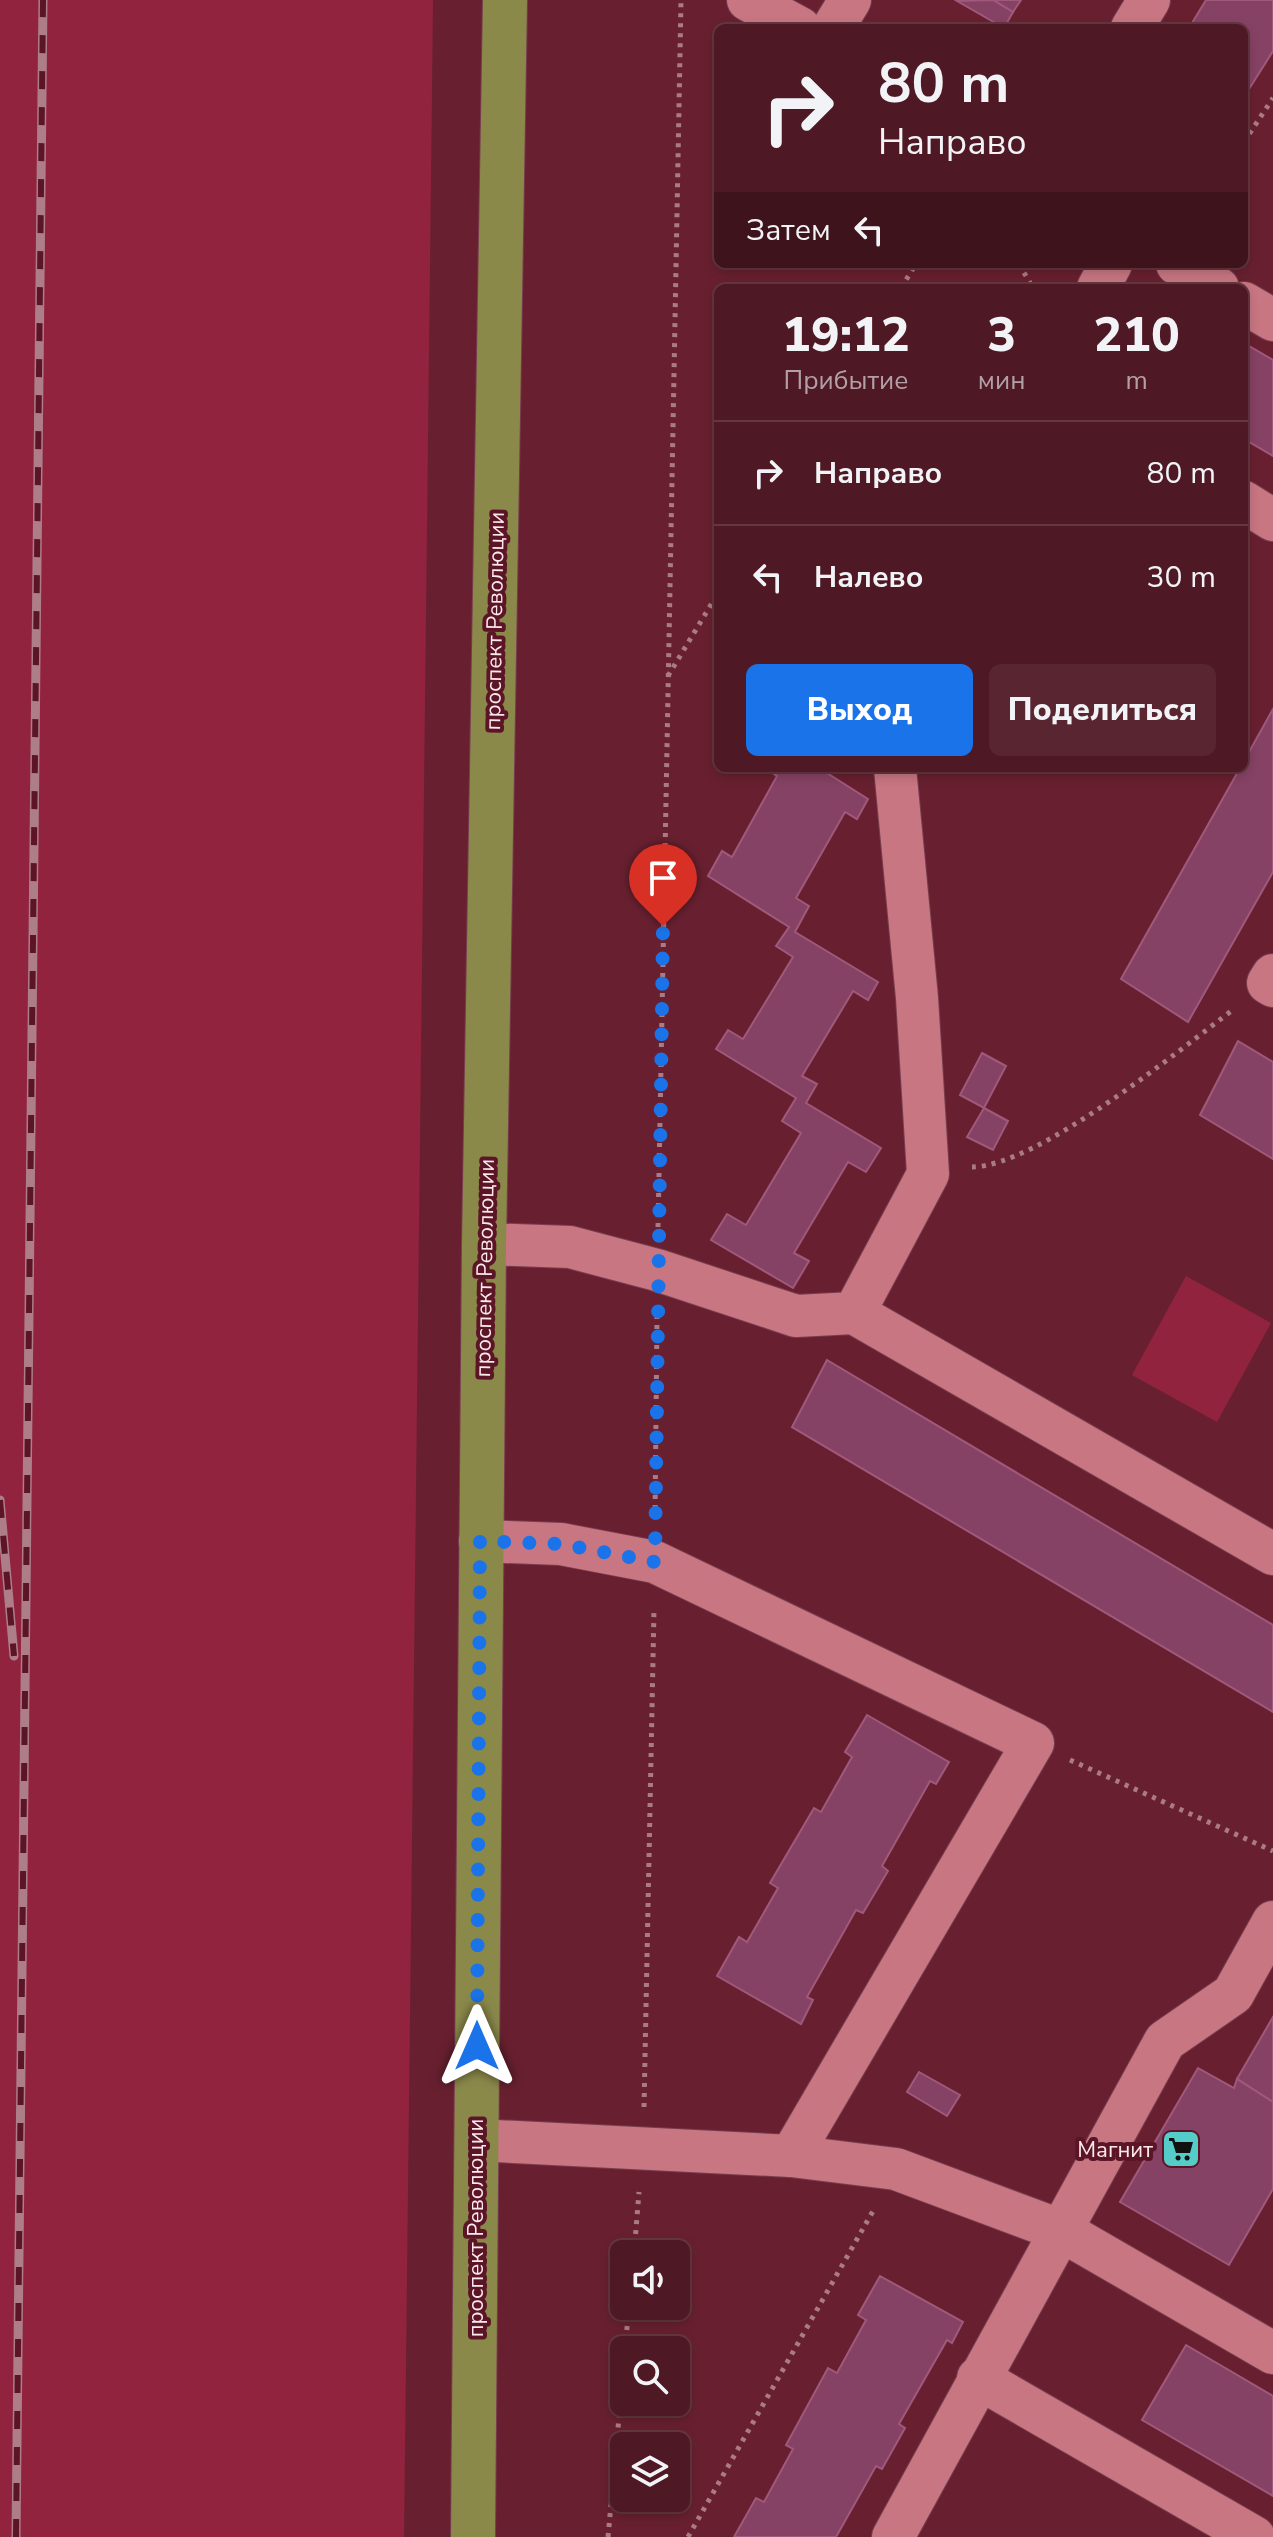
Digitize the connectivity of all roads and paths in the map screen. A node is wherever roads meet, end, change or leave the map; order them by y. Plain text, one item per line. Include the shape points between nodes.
1 (505, 0) edge
2 (681, 0) edge
3 (748, 0) edge
4 (850, 0) edge
5 (1149, 0) edge
6 (793, 24) edge
7 (835, 24) edge
8 (1134, 24) edge
9 (1273, 98) edge
10 (1248, 136) edge
11 (1184, 268) edge
12 (1211, 284) edge
13 (1248, 305) edge
14 (1273, 320) edge
15 (1248, 504) edge
16 (1273, 520) edge
17 (714, 600) edge
18 (668, 677) junction
19 (895, 772) edge
20 (1271, 981) edge
21 (928, 1174) junction
22 (484, 1244) junction
23 (657, 1270) junction
24 (854, 1313) junction
25 (480, 1541) junction
26 (1273, 1554) edge
27 (655, 1562) junction
28 (1033, 1743) junction
29 (1273, 1851) edge
30 (1273, 1922) edge
31 (476, 2140) junction
32 (643, 2151) junction
33 (791, 2156) junction
34 (896, 2169) junction
35 (1062, 2231) junction
36 (635, 2240) edge
37 (1273, 2353) edge
38 (978, 2378) junction
39 (619, 2416) edge
40 (473, 2537) edge
41 (608, 2537) edge
42 (688, 2537) edge
43 (893, 2537) edge
44 (1254, 2537) edge

1 - 22 main road, проспект Революции
2 - 18 path
3 - 6 lane
4 - 7 lane
5 - 8 lane
9 - 10 path
11 - 12 lane
13 - 14 lane
15 - 16 lane
17 - 18 path
18 - 23 path
19 - 21 lane
20 - 21 path via 1129,1089 1027,1151 990,1167
21 - 24 lane
22 - 23 lane via 570,1247
22 - 25 main road, проспект Революции
23 - 24 lane via 796,1316
23 - 27 path
24 - 26 lane
25 - 27 lane via 561,1544
25 - 31 main road, проспект Революции
27 - 28 lane
27 - 32 path
28 - 29 path
28 - 33 lane
30 - 35 lane via 1233,1994 1165,2041
31 - 32 lane
31 - 40 main road, проспект Революции
32 - 33 lane
32 - 36 path
33 - 34 lane
34 - 35 lane
34 - 42 path
35 - 37 lane
35 - 38 lane
38 - 43 lane
38 - 44 lane
39 - 41 path

